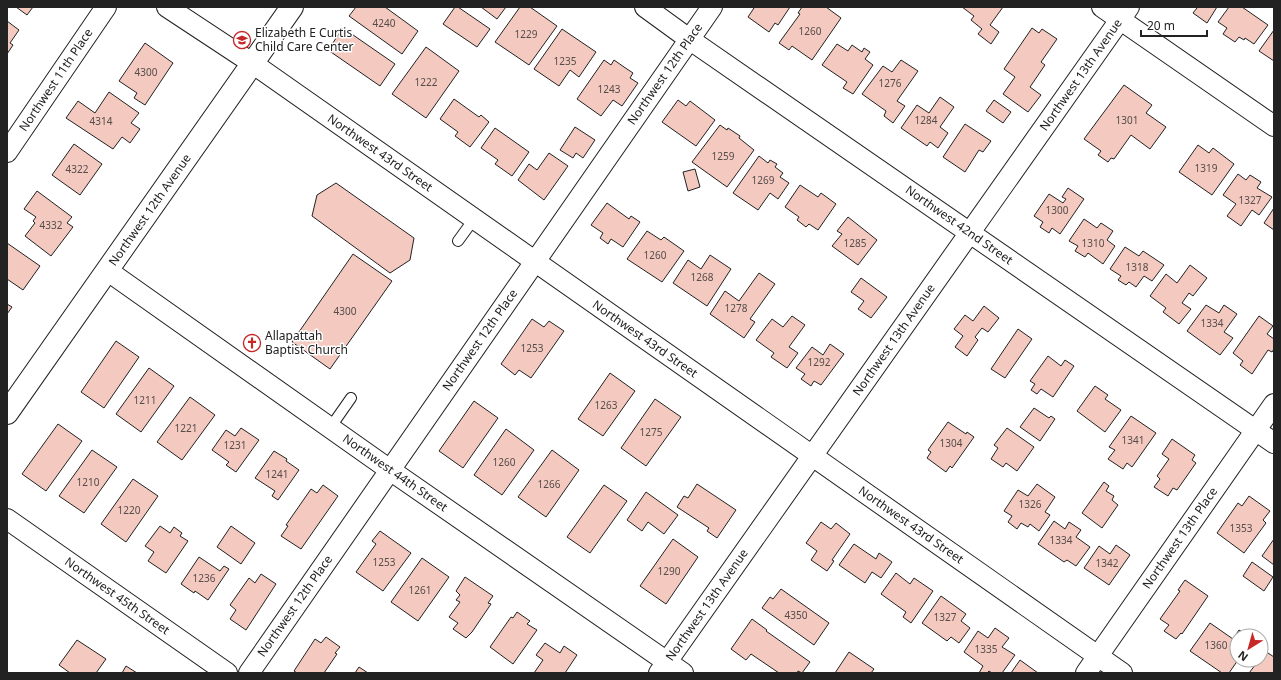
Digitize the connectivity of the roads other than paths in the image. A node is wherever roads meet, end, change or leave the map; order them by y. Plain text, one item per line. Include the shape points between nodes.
1 (106, 7) edge
2 (167, 7) edge
3 (292, 7) edge
4 (645, 7) edge
5 (712, 7) edge
6 (1102, 7) edge
7 (1125, 13) edge
8 (689, 39) junction
9 (252, 63) junction
10 (1274, 126) edge
11 (7, 152) edge
12 (474, 218) junction
13 (970, 232) junction
14 (458, 240) dead end
15 (535, 261) junction
16 (108, 271) junction
17 (351, 398) dead end
18 (1274, 404) edge
19 (7, 413) edge
20 (330, 428) junction
21 (1256, 430) junction
22 (1274, 443) edge
23 (812, 456) junction
24 (390, 470) junction
25 (7, 519) edge
26 (1098, 656) junction
27 (663, 667) edge
28 (227, 673) edge
29 (249, 673) edge
30 (683, 673) edge
31 (1086, 673) edge
32 (1122, 673) edge

1 - 11 street, Northwest 11th Place
2 - 9 street, Northwest 43rd Street
3 - 9 main road, Northwest 12th Avenue
4 - 8 street, Northwest 42nd Street
5 - 8 street, Northwest 12th Place
6 - 7 street
7 - 10 street
7 - 13 street, Northwest 13th Avenue
8 - 13 street, Northwest 42nd Street
8 - 15 street, Northwest 12th Place
9 - 12 street, Northwest 43rd Street
9 - 16 main road, Northwest 12th Avenue
12 - 14 lane
12 - 15 street, Northwest 43rd Street
13 - 21 street, Northwest 42nd Street
13 - 23 street, Northwest 13th Avenue
15 - 23 street, Northwest 43rd Street
15 - 24 street, Northwest 12th Place
16 - 19 main road, Northwest 12th Avenue
16 - 20 street, Northwest 44th Street
17 - 20 lane
18 - 21 street, Northwest 13th Place
20 - 24 street, Northwest 44th Street
21 - 22 street, Northwest 42nd Street
21 - 26 street, Northwest 13th Place
23 - 26 street, Northwest 43rd Street
23 - 27 street, Northwest 13th Avenue
24 - 27 street, Northwest 44th Street
24 - 29 street, Northwest 12th Place
25 - 28 street, Northwest 45th Street
26 - 31 street, Northwest 13th Place
26 - 32 street, Northwest 43rd Street
27 - 30 street, Northwest 44th Street

